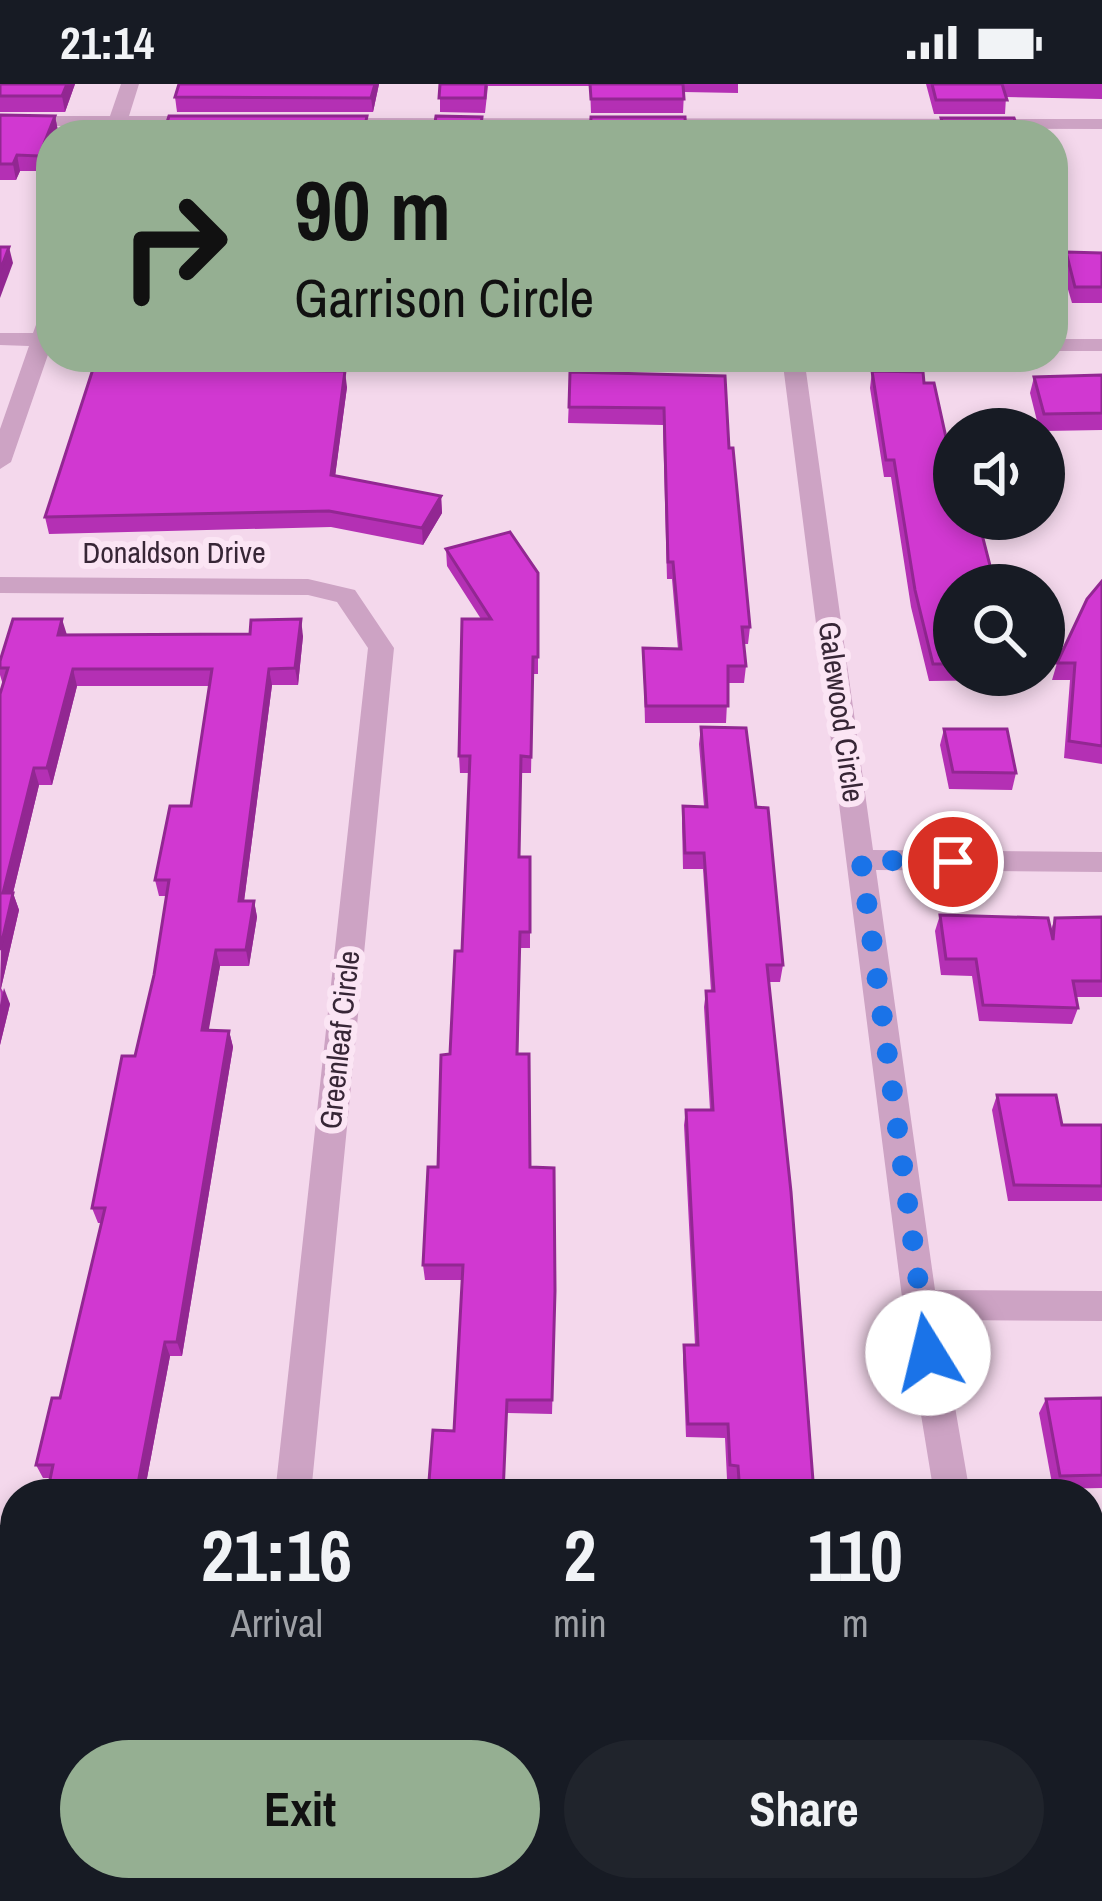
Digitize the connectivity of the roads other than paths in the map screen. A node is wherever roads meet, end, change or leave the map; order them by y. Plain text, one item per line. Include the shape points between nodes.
1 (130, 84) edge
2 (118, 120) edge
3 (0, 121) edge
4 (36, 123) edge
5 (1068, 124) edge
6 (1102, 124) edge
7 (0, 340) edge
8 (36, 340) edge
9 (1068, 345) edge
10 (1102, 345) edge
11 (36, 367) edge
12 (796, 372) edge
13 (0, 462) edge
14 (0, 585) edge
15 (346, 596) joint
16 (861, 860) junction
17 (1102, 862) edge
18 (920, 1305) junction
19 (1102, 1306) edge
20 (295, 1479) edge
21 (949, 1479) edge

1 - 2 street
3 - 4 street
5 - 6 street
7 - 8 street
9 - 10 street
11 - 13 street
12 - 16 street, Galewood Circle
14 - 15 street, Donaldson Drive via 308,586
15 - 20 street, Greenleaf Circle via 381,648
16 - 17 street
16 - 18 street, Galewood Circle
18 - 19 street
18 - 21 street, Galewood Circle

